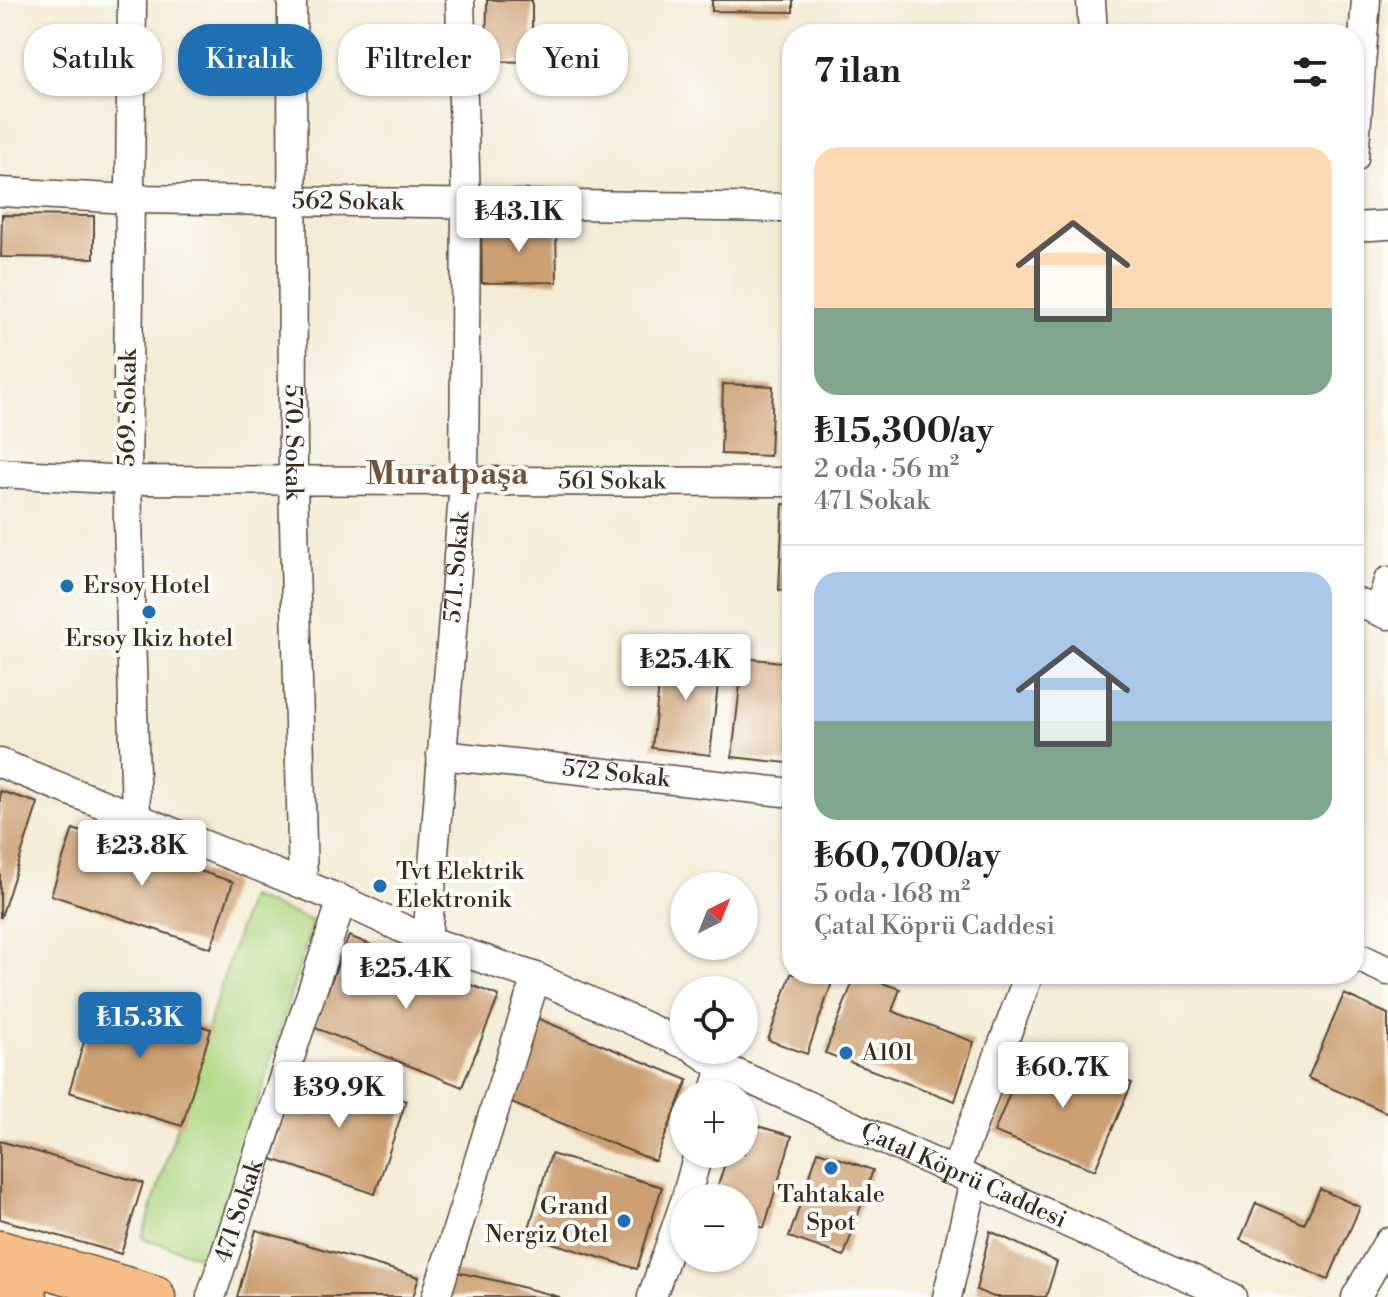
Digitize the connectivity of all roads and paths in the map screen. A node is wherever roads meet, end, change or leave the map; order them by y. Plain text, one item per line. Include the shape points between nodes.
1 (132, 0) edge
2 (292, 0) edge
3 (460, 0) edge
4 (1091, 0) edge
5 (1366, 0) edge
6 (1092, 24) edge
7 (1364, 26) edge
8 (0, 192) edge
9 (130, 199) junction
10 (290, 201) junction
11 (466, 203) junction
12 (782, 208) edge
13 (1388, 225) edge
14 (1364, 226) edge
15 (0, 473) edge
16 (127, 480) junction
17 (293, 482) junction
18 (782, 482) edge
19 (464, 483) junction
20 (1388, 581) edge
21 (1374, 609) edge
22 (441, 755) junction
23 (0, 763) edge
24 (782, 792) edge
25 (136, 816) junction
26 (303, 884) junction
27 (342, 900) junction
28 (427, 940) junction
29 (1364, 960) edge
30 (1388, 971) edge
31 (536, 977) junction
32 (1026, 984) edge
33 (670, 1038) edge
34 (717, 1064) edge
35 (722, 1067) junction
36 (718, 1080) edge
37 (964, 1176) junction
38 (1388, 1242) edge
39 (670, 1245) edge
40 (0, 1253) edge
41 (0, 1290) edge
42 (25, 1297) edge
43 (153, 1297) edge
44 (211, 1297) edge
45 (436, 1297) edge
46 (652, 1297) edge
47 (947, 1297) edge
48 (1232, 1297) edge
49 (1356, 1297) edge

1 - 9 street, 569. Sokak
2 - 10 street, 570. Sokak
3 - 11 street, 571. Sokak
4 - 6 street
5 - 7 street
8 - 9 street, 562 Sokak
9 - 10 street, 562 Sokak
9 - 16 street, 569. Sokak
10 - 11 street, 562 Sokak
10 - 17 street, 570. Sokak
11 - 12 street, 562 Sokak
11 - 19 street, 571. Sokak
13 - 14 street
15 - 16 street, 561 Sokak
16 - 17 street, 561 Sokak
16 - 25 street, 569. Sokak
17 - 19 street, 561 Sokak
17 - 26 street, 570. Sokak
18 - 19 street, 561 Sokak
19 - 22 street, 571. Sokak
20 - 21 street
22 - 24 street, 572 Sokak
22 - 28 street, 571. Sokak
23 - 25 street
25 - 26 street
26 - 27 street
27 - 28 street
27 - 44 street, 471 Sokak
28 - 31 street
29 - 30 street
31 - 33 street
31 - 45 street
32 - 37 street
34 - 35 street, Çatal Köprü Caddesi
35 - 36 street
35 - 37 street, Çatal Köprü Caddesi
37 - 47 street
37 - 48 street, Çatal Köprü Caddesi
38 - 49 street
39 - 46 street
40 - 43 main road
41 - 42 main road

